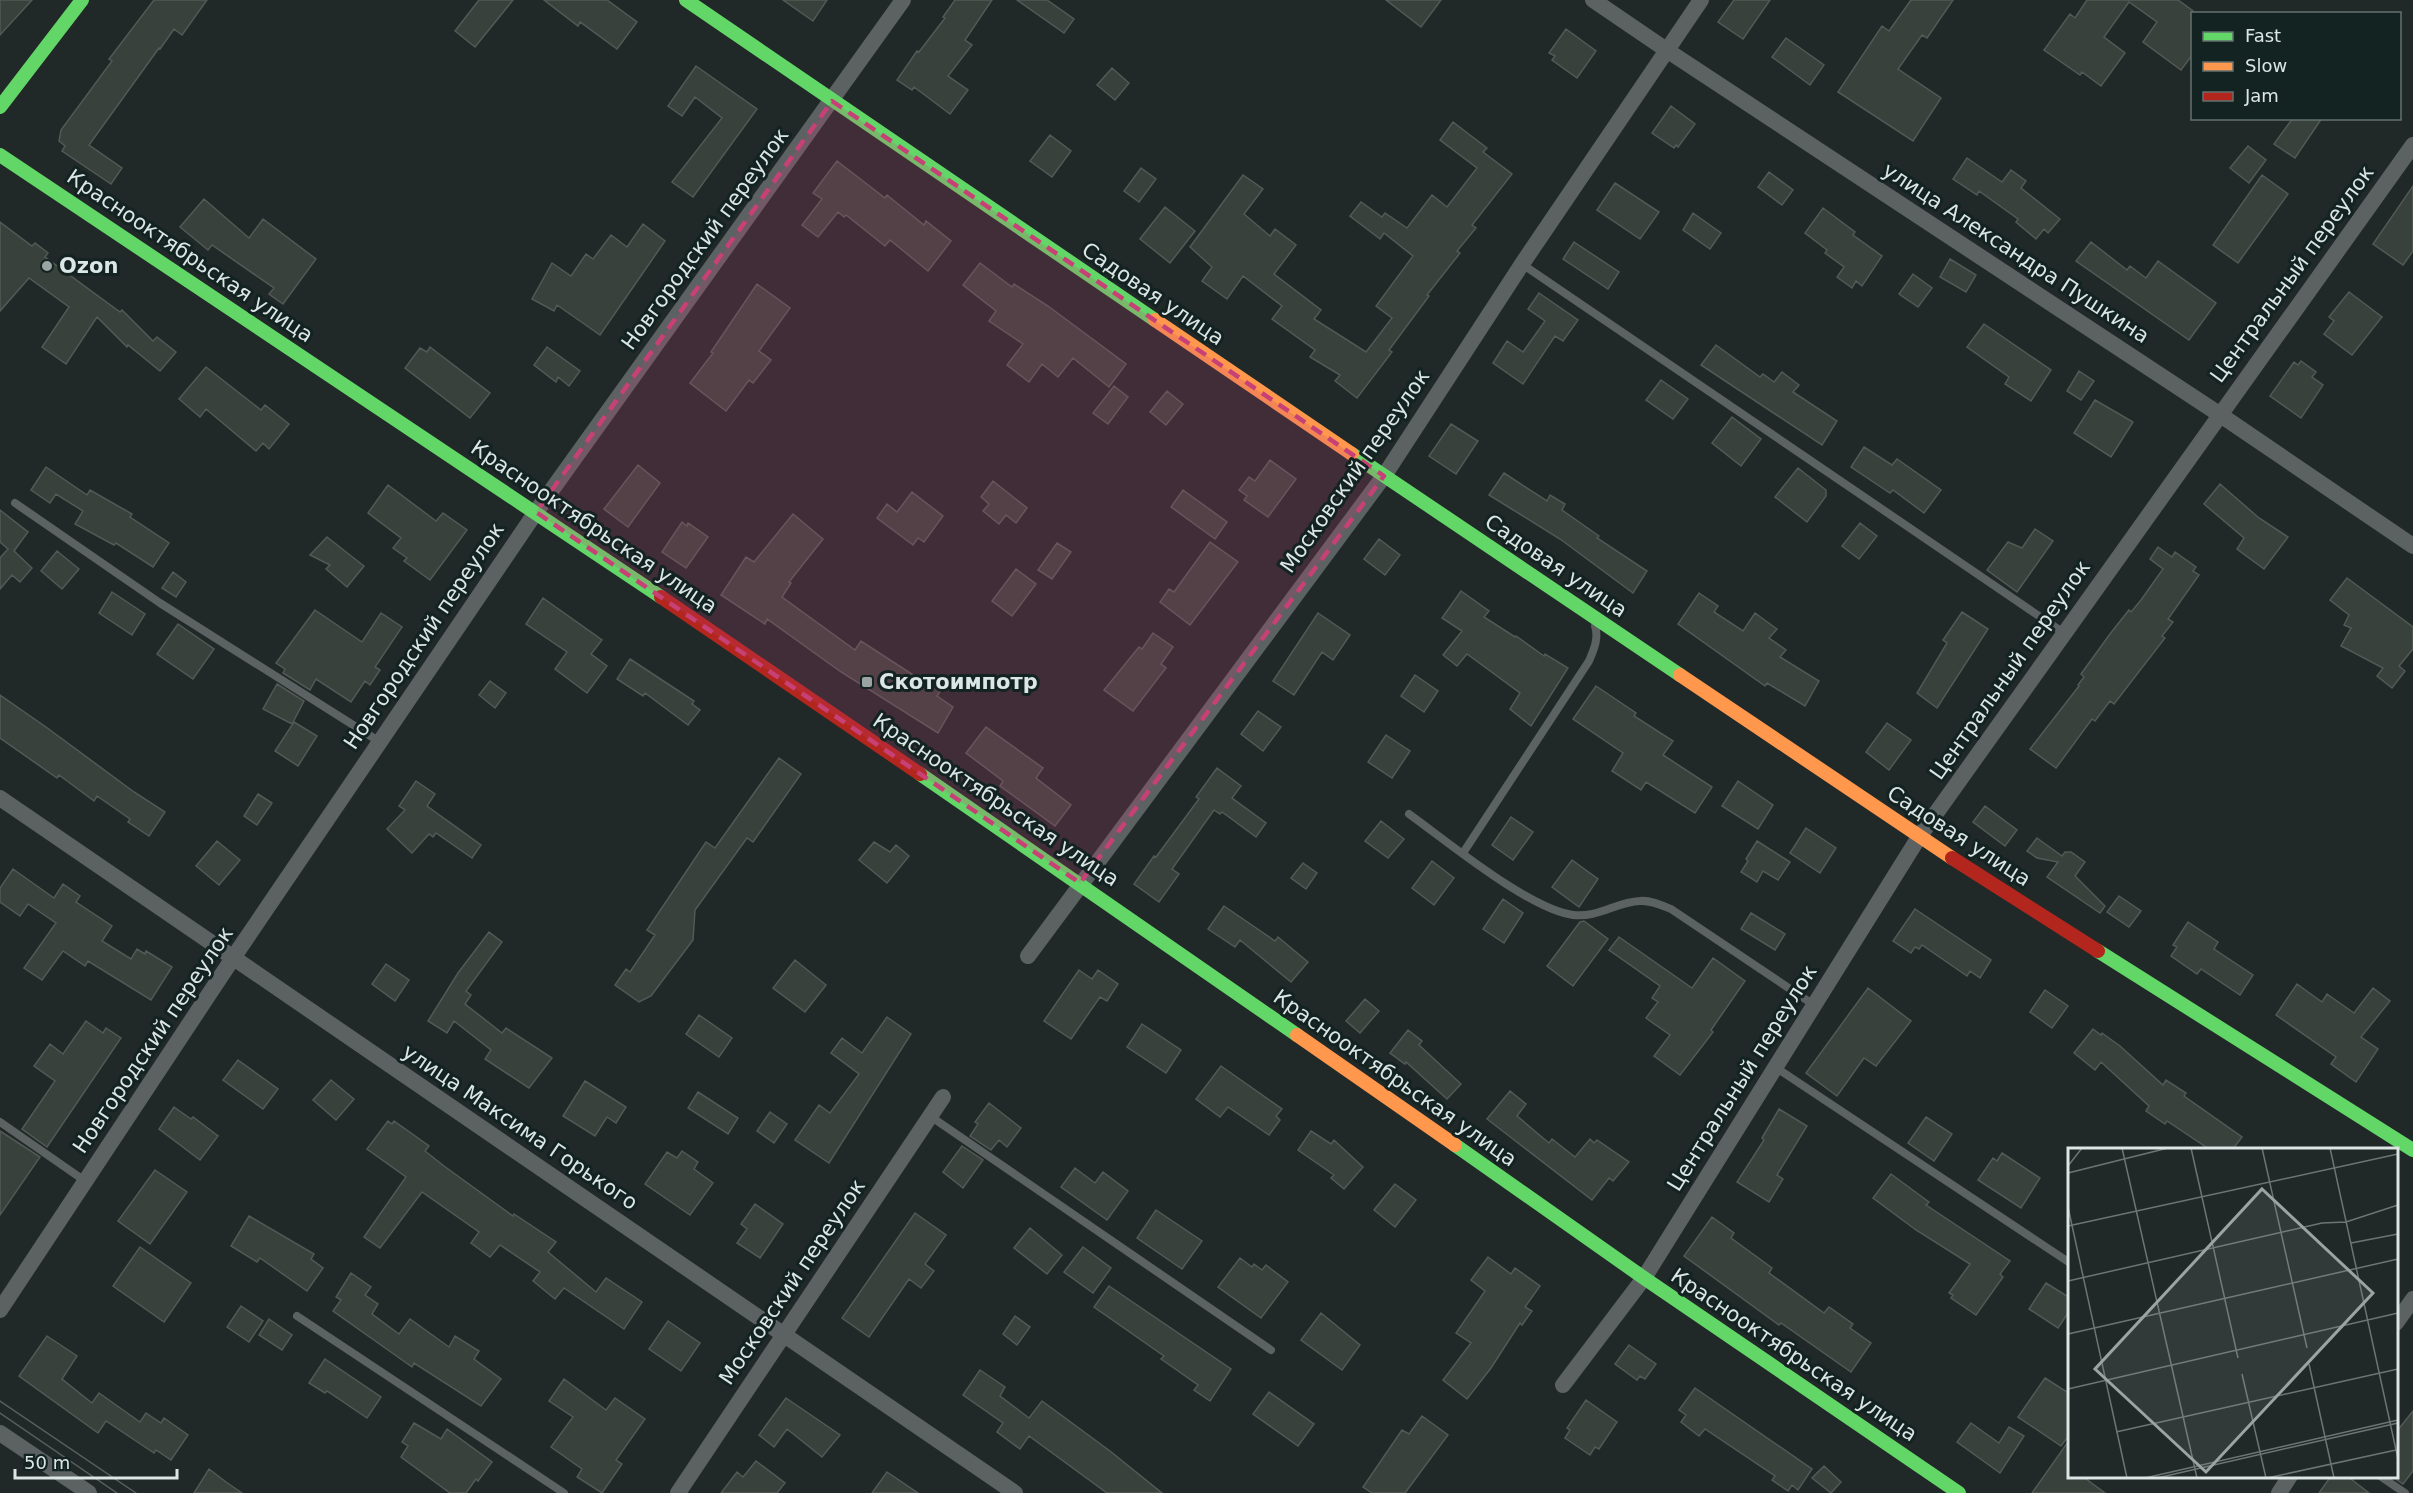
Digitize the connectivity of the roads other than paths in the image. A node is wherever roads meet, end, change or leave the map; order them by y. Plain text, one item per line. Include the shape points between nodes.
1 (82, 0) edge
2 (686, 0) edge
3 (903, 0) edge
4 (1593, 0) edge
5 (1701, 0) edge
6 (1668, 51) junction
7 (832, 101) junction
8 (0, 107) edge
9 (2413, 145) edge
10 (0, 155) edge
11 (1522, 264) junction
12 (2219, 414) junction
13 (1384, 476) junction
14 (15, 503) dead end
15 (536, 512) junction
16 (2413, 546) edge
17 (1593, 616) junction
18 (2064, 633) junction
19 (380, 742) junction
20 (0, 798) edge
21 (1409, 814) dead end
22 (1919, 837) junction
23 (1463, 853) junction
24 (1080, 883) junction
25 (1028, 956) dead end
26 (234, 958) junction
27 (1814, 1005) junction
28 (1775, 1067) junction
29 (943, 1097) dead end
30 (930, 1116) junction
31 (0, 1122) edge
32 (2413, 1150) edge
33 (85, 1182) junction
34 (2068, 1262) edge
35 (1644, 1278) junction
36 (2413, 1299) edge
37 (0, 1310) edge
38 (297, 1316) dead end
39 (2398, 1322) edge
40 (784, 1335) junction
41 (1271, 1350) dead end
42 (1563, 1385) dead end
43 (0, 1433) edge
44 (2289, 1478) edge
45 (2383, 1478) edge
46 (89, 1493) edge
47 (564, 1493) edge
48 (678, 1493) edge
49 (1014, 1493) edge
50 (1959, 1493) edge
51 (2279, 1493) edge
52 (2405, 1493) edge

1 - 8 main road
2 - 7 main road, Садовая улица
3 - 7 street, Новгородский переулок
4 - 6 street, улица Александра Пушкина
5 - 6 street, Московский переулок
6 - 11 street, Московский переулок
6 - 12 street, улица Александра Пушкина
7 - 13 main road, Садовая улица
7 - 15 street, Новгородский переулок
9 - 12 street, Центральный переулок
10 - 15 main road, Краснооктябрьская улица
11 - 13 street, Московский переулок
11 - 18 lane
12 - 16 street, улица Александра Пушкина
12 - 18 street, Центральный переулок
13 - 17 main road, Садовая улица
13 - 24 street, Московский переулок
14 - 19 lane via 141,590
15 - 19 street, Новгородский переулок
15 - 24 main road, Краснооктябрьская улица
17 - 22 main road, Садовая улица
17 - 23 lane via 1597,633 1589,661
18 - 22 street, Центральный переулок
19 - 26 street, Новгородский переулок
20 - 26 street, улица Максима Горького
21 - 23 lane
22 - 27 street, Центральный переулок
22 - 32 main road, Садовая улица
23 - 27 lane via 1552,910 1589,915 1630,902 1654,902 1671,909
24 - 25 street, Московский переулок
24 - 35 main road, Краснооктябрьская улица
26 - 33 street, Новгородский переулок
26 - 40 street, улица Максима Горького
27 - 28 street, Центральный переулок
28 - 34 lane
28 - 35 street, Центральный переулок
29 - 30 street, Московский переулок
30 - 40 street, Московский переулок
30 - 41 lane
31 - 33 lane
33 - 37 street, Новгородский переулок
35 - 42 street, Центральный переулок
35 - 50 main road, Краснооктябрьская улица
36 - 39 street
38 - 47 lane
40 - 48 street, Московский переулок
40 - 49 street, улица Максима Горького
43 - 46 street
44 - 51 street
45 - 52 lane

